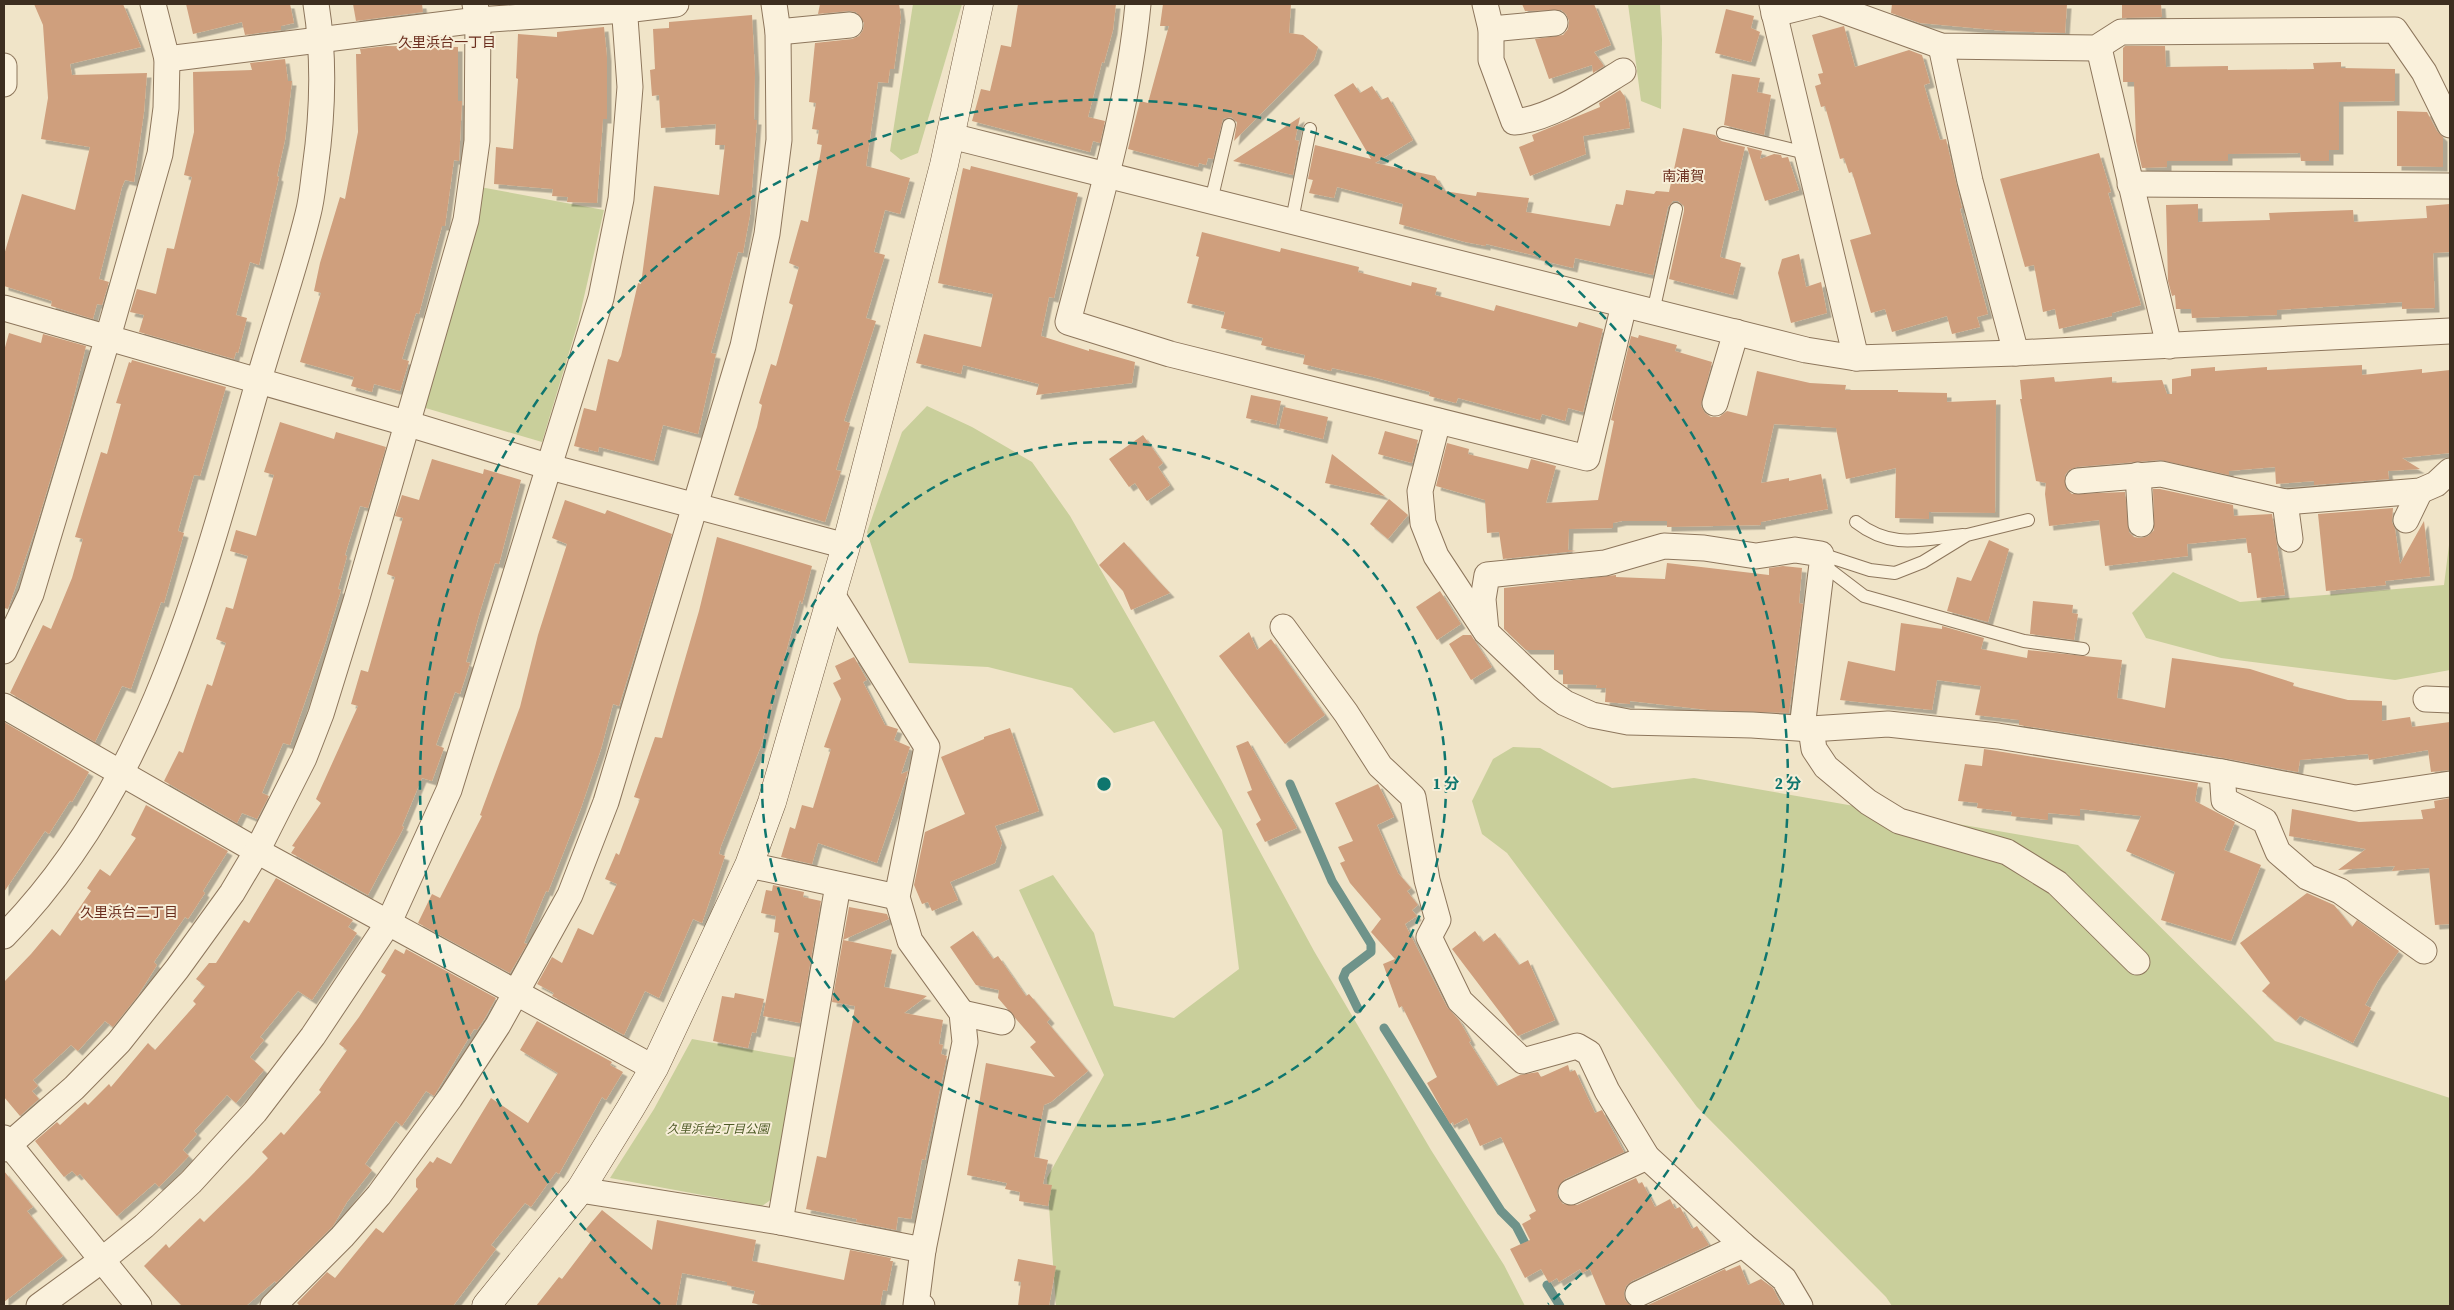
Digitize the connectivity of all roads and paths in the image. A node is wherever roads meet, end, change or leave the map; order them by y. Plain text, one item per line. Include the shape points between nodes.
1 (153, 4) edge
2 (316, 4) edge
3 (676, 4) edge
4 (774, 4) edge
5 (979, 4) edge
6 (1138, 4) edge
7 (1485, 4) edge
8 (1815, 4) edge
9 (1825, 4) edge
10 (625, 7) edge
11 (1773, 9) edge
12 (477, 12) edge
13 (1555, 23) dead end
14 (850, 25) dead end
15 (1491, 29) junction
16 (778, 32) junction
17 (322, 40) junction
18 (1941, 46) junction
19 (2100, 48) junction
20 (166, 59) junction
21 (4, 66) edge
22 (1623, 71) dead end
23 (4, 84) edge
24 (2448, 116) edge
25 (1229, 125) dead end
26 (1310, 129) dead end
27 (1723, 133) dead end
28 (951, 136) junction
29 (1806, 153) junction
30 (1106, 176) junction
31 (2130, 184) junction
32 (2450, 186) edge
33 (1211, 201) junction
34 (1676, 209) dead end
35 (1292, 220) junction
36 (1624, 305) junction
37 (4, 308) edge
38 (1653, 312) junction
39 (2450, 330) edge
40 (1736, 332) junction
41 (108, 337) junction
42 (2169, 346) junction
43 (2016, 354) junction
44 (1856, 358) junction
45 (258, 381) junction
46 (1715, 403) dead end
47 (1438, 421) junction
48 (409, 424) junction
49 (550, 467) junction
50 (2450, 471) edge
51 (2138, 475) junction
52 (2078, 481) dead end
53 (2420, 490) junction
54 (2285, 502) junction
55 (696, 507) junction
56 (2028, 520) dead end
57 (2406, 520) dead end
58 (1856, 522) dead end
59 (2141, 524) dead end
60 (1966, 535) junction
61 (2290, 538) dead end
62 (846, 546) junction
63 (1821, 559) junction
64 (833, 596) junction
65 (1283, 627) dead end
66 (1486, 632) junction
67 (2083, 649) dead end
68 (4, 651) edge
69 (4, 706) edge
70 (1807, 729) junction
71 (2222, 772) junction
72 (122, 773) junction
73 (2450, 784) edge
74 (258, 851) junction
75 (749, 865) junction
76 (838, 885) junction
77 (897, 897) junction
78 (389, 922) junction
79 (4, 936) edge
80 (2424, 951) dead end
81 (2137, 962) dead end
82 (517, 992) junction
83 (962, 1013) junction
84 (1002, 1022) dead end
85 (654, 1068) junction
86 (6, 1144) edge
87 (1646, 1156) junction
88 (580, 1190) junction
89 (1571, 1192) dead end
90 (780, 1222) junction
91 (1743, 1245) junction
92 (923, 1250) junction
93 (102, 1260) junction
94 (1638, 1294) dead end
95 (1796, 1305) edge
96 (39, 1306) edge
97 (139, 1306) edge
98 (273, 1306) edge
99 (486, 1306) edge
100 (922, 1306) edge

1 - 20 street
2 - 17 street
3 - 10 street
4 - 16 street
5 - 28 street
6 - 30 street via 1133,57
7 - 15 street
8 - 11 street
9 - 18 street
10 - 12 street
10 - 49 street via 630,87 621,199 601,298
11 - 29 street
12 - 17 street
12 - 48 street via 477,141 466,220
13 - 15 street
14 - 16 street
15 - 22 street via 1491,60 1514,122 1538,116 1580,98
16 - 55 street via 779,140 767,234 743,346
17 - 20 street
17 - 45 street via 322,118 308,213
18 - 19 street
18 - 43 street via 1970,181
19 - 24 street via 2121,32 2394,30 2424,72
19 - 31 street
20 - 41 street via 166,108 160,154
21 - 23 street
25 - 33 lane
26 - 35 lane
27 - 29 lane
28 - 30 street
28 - 62 street
29 - 44 street
30 - 33 street
30 - 47 street via 1068,322 1170,354
31 - 32 street
31 - 42 street
33 - 35 street
34 - 38 lane
35 - 36 street
36 - 38 street
36 - 47 street via 1587,458
37 - 41 street
38 - 40 street
39 - 42 street
40 - 44 street via 1806,350
40 - 46 street
41 - 45 street
41 - 68 street via 31,594
42 - 43 street
43 - 44 street
45 - 48 street
45 - 72 street via 196,594 172,661
47 - 66 street via 1420,491 1423,523 1436,556
48 - 49 street
48 - 74 street via 320,714 304,758
49 - 55 street
49 - 78 street via 449,790
50 - 53 street via 2436,484
51 - 52 street
51 - 54 street via 2161,474
51 - 59 street
53 - 54 street
53 - 57 street
54 - 61 street
55 - 62 street
55 - 82 street via 606,802 570,895
56 - 60 lane
58 - 60 lane via 1872,534 1902,541
60 - 63 lane via 1923,562 1895,573
62 - 64 street
63 - 66 street via 1795,550 1756,556 1664,546 1605,563 1487,576 1483,599
63 - 67 lane via 1864,596 2024,641
63 - 70 street
64 - 75 street via 772,802
64 - 77 street via 927,747
65 - 87 street via 1380,766 1413,798 1427,880 1438,920 1429,937 1460,1001 1524,1061 1577,1046 1589,1053 1607,1091
66 - 70 street via 1548,690 1565,703 1592,715 1628,722
69 - 72 street
70 - 71 street via 1898,725 2007,737
70 - 81 street via 1814,749 1826,767 1868,802 1899,821 2007,852 2057,883
71 - 73 street via 2355,798
71 - 80 street via 2224,800 2265,821 2278,852 2307,877 2340,891
72 - 74 street
72 - 79 street via 61,869
74 - 78 street
74 - 86 street via 201,937 119,1042 74,1088
75 - 76 street
75 - 85 street
76 - 77 street
76 - 90 street
77 - 83 street via 910,941
78 - 82 street
78 - 93 street via 313,1036 255,1112 191,1182
82 - 85 street
82 - 98 street via 450,1098 379,1195 298,1284
83 - 84 street
83 - 92 street via 965,1042
85 - 88 street
86 - 93 street
87 - 89 street
87 - 91 street
88 - 90 street
88 - 99 street
90 - 92 street
91 - 94 street
91 - 95 street via 1784,1279
92 - 100 street via 916,1305
93 - 96 street
93 - 97 street

